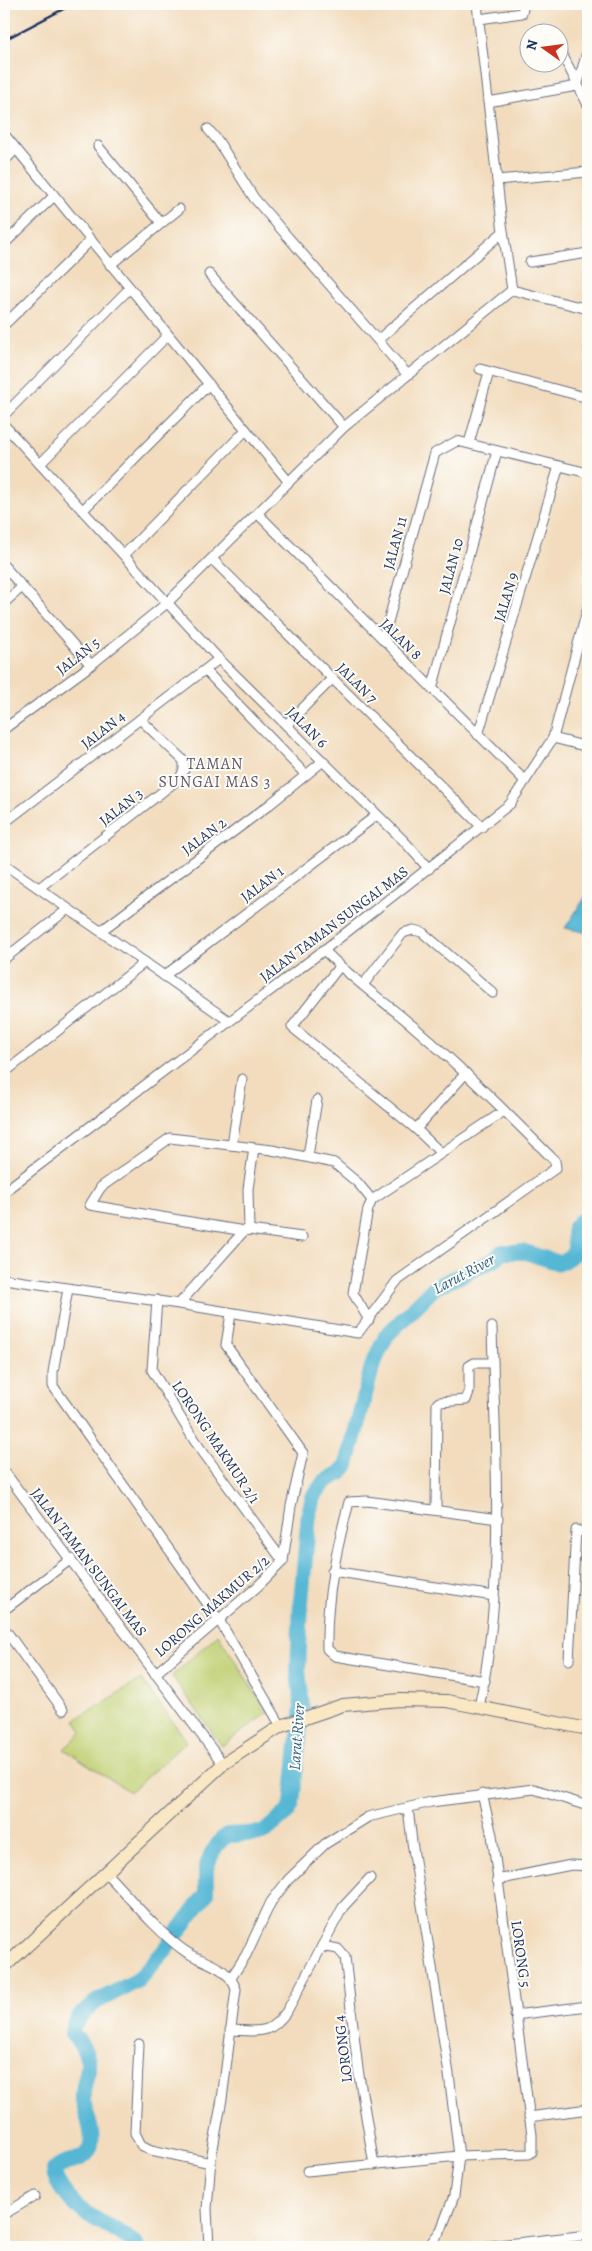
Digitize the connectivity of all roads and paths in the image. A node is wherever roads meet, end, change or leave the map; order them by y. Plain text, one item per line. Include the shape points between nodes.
1 (477, 4) edge
2 (524, 4) edge
3 (479, 19) junction
4 (588, 49) edge
5 (570, 71) edge
6 (577, 86) junction
7 (488, 102) junction
8 (588, 105) edge
9 (208, 129) dead end
10 (4, 134) edge
11 (98, 146) dead end
12 (16, 149) junction
13 (4, 161) edge
14 (588, 172) edge
15 (497, 180) junction
16 (54, 196) junction
17 (179, 209) dead end
18 (161, 223) junction
19 (503, 232) junction
20 (90, 240) junction
21 (4, 244) edge
22 (588, 253) edge
23 (530, 262) dead end
24 (110, 265) junction
25 (209, 274) dead end
26 (130, 288) junction
27 (512, 290) junction
28 (588, 308) edge
29 (4, 325) edge
30 (168, 335) junction
31 (379, 339) junction
32 (407, 374) junction
33 (208, 384) junction
34 (588, 398) edge
35 (4, 415) edge
36 (4, 425) edge
37 (344, 427) junction
38 (246, 430) junction
39 (469, 444) junction
40 (497, 451) junction
41 (40, 464) junction
42 (559, 466) junction
43 (588, 474) edge
44 (288, 481) junction
45 (83, 510) junction
46 (258, 514) junction
47 (124, 555) junction
48 (212, 559) junction
49 (4, 566) edge
50 (21, 588) junction
51 (4, 603) edge
52 (167, 603) junction
53 (588, 607) edge
54 (383, 640) junction
55 (220, 660) junction
56 (91, 665) junction
57 (206, 671) junction
58 (332, 679) junction
59 (432, 689) junction
60 (140, 719) junction
61 (286, 725) junction
62 (4, 729) edge
63 (478, 735) junction
64 (553, 738) junction
65 (588, 748) edge
66 (322, 762) junction
67 (306, 775) junction
68 (525, 781) junction
69 (377, 815) junction
70 (4, 823) edge
71 (482, 827) junction
72 (4, 864) edge
73 (429, 869) junction
74 (39, 888) junction
75 (68, 909) junction
76 (100, 931) junction
77 (324, 950) junction
78 (4, 959) edge
79 (145, 962) junction
80 (340, 967) junction
81 (164, 976) junction
82 (364, 985) junction
83 (493, 993) dead end
84 (229, 1021) junction
85 (4, 1073) edge
86 (466, 1073) junction
87 (242, 1079) dead end
88 (317, 1100) dead end
89 (504, 1111) junction
90 (416, 1129) junction
91 (232, 1145) junction
92 (254, 1148) junction
93 (441, 1153) junction
94 (308, 1156) junction
95 (4, 1194) edge
96 (372, 1200) junction
97 (246, 1231) junction
98 (302, 1237) dead end
99 (4, 1279) edge
100 (68, 1289) junction
101 (157, 1300) junction
102 (179, 1304) junction
103 (231, 1314) junction
104 (369, 1320) junction
105 (492, 1327) dead end
106 (493, 1363) junction
107 (4, 1471) edge
108 (436, 1510) junction
109 (498, 1518) junction
110 (588, 1533) edge
111 (71, 1559) junction
112 (283, 1561) junction
113 (332, 1571) junction
114 (494, 1596) junction
115 (4, 1610) edge
116 (219, 1620) junction
117 (4, 1628) edge
118 (569, 1660) dead end
119 (155, 1674) junction
120 (485, 1681) junction
121 (479, 1706) junction
122 (63, 1710) dead end
123 (281, 1726) junction
124 (588, 1729) edge
125 (224, 1764) junction
126 (482, 1794) junction
127 (588, 1806) edge
128 (408, 1808) junction
129 (588, 1866) edge
130 (106, 1873) junction
131 (370, 1878) dead end
132 (497, 1880) junction
133 (322, 1946) junction
134 (4, 1967) edge
135 (231, 1978) junction
136 (588, 2006) edge
137 (515, 2015) junction
138 (230, 2030) junction
139 (139, 2044) dead end
140 (588, 2109) edge
141 (529, 2117) junction
142 (460, 2156) junction
143 (211, 2164) junction
144 (374, 2166) junction
145 (307, 2171) dead end
146 (35, 2196) dead end
147 (4, 2214) edge
148 (588, 2236) edge
149 (490, 2246) dead end
150 (209, 2247) edge
151 (428, 2247) edge

1 - 3 street
2 - 3 street via 522,13
3 - 7 street
4 - 6 street
5 - 6 street
6 - 7 street
6 - 8 street
7 - 15 street
9 - 31 street via 254,198
10 - 12 street
11 - 18 street
12 - 13 street
12 - 16 street
14 - 15 street
15 - 19 street
16 - 20 street
16 - 21 street
17 - 18 street
18 - 24 street
19 - 27 street
19 - 31 street
20 - 24 street
20 - 29 street
22 - 23 street
24 - 26 street
25 - 37 street
26 - 30 street
26 - 35 street
27 - 28 street
27 - 32 street, JALAN 5
30 - 33 street
30 - 41 street
31 - 32 street
32 - 37 street, JALAN 5
33 - 38 street
33 - 45 street
34 - 39 street via 484,370
36 - 41 street, JALAN 6
37 - 44 street, JALAN 5
38 - 44 street
38 - 47 street
39 - 40 street
39 - 54 street, JALAN 11 via 457,441 435,453
40 - 42 street
40 - 59 street, JALAN 10
41 - 45 street, JALAN 6
42 - 43 street
42 - 63 street, JALAN 9
44 - 46 street, JALAN 5
45 - 47 street, JALAN 6
46 - 48 street, JALAN 5
46 - 54 street, JALAN 8
47 - 52 street, JALAN 6
48 - 52 street, JALAN 5
48 - 58 street, JALAN 7
49 - 50 street
50 - 51 street
50 - 56 street
52 - 55 street, JALAN 6
52 - 56 street, JALAN 5
53 - 64 street, JALAN TAMAN SUNGAI MAS
54 - 59 street, JALAN 8
55 - 57 street, JALAN 4
55 - 61 street, JALAN 6
56 - 62 street, JALAN 5
57 - 60 street, JALAN 4
57 - 67 street
58 - 61 street
58 - 71 street, JALAN 7
59 - 63 street, JALAN 8
60 - 70 street, JALAN 4
60 - 74 street, JALAN 3 via 184,761 180,778
61 - 66 street, JALAN 6
63 - 68 street, JALAN 8
64 - 65 street
64 - 68 street, JALAN TAMAN SUNGAI MAS
66 - 67 street, JALAN 2
66 - 69 street, JALAN 6
67 - 76 street, JALAN 2
68 - 71 street, JALAN TAMAN SUNGAI MAS via 510,804
69 - 73 street, JALAN 6
69 - 81 street, JALAN 1
71 - 73 street, JALAN TAMAN SUNGAI MAS
72 - 74 street
73 - 77 street, JALAN TAMAN SUNGAI MAS
74 - 75 street
75 - 76 street
75 - 78 street
76 - 79 street
77 - 80 street
77 - 84 street, JALAN TAMAN SUNGAI MAS
79 - 81 street
79 - 85 street
80 - 82 street
80 - 90 street via 292,1027
81 - 84 street
82 - 83 street via 403,933 412,930 422,932
82 - 86 street
84 - 95 street, JALAN TAMAN SUNGAI MAS
86 - 89 street
86 - 90 street
87 - 91 street
88 - 94 street
89 - 93 street
89 - 104 street via 555,1161 556,1168 397,1281
90 - 93 street
91 - 92 street
91 - 97 street via 170,1138 101,1187 90,1204
92 - 94 street
92 - 97 street
93 - 96 street
94 - 96 street via 334,1163
96 - 104 street via 353,1293
97 - 98 street
97 - 102 street
99 - 100 street
100 - 101 street
100 - 116 street via 53,1386
101 - 102 street
101 - 112 street, LORONG MAKMUR 2/1 via 152,1370 194,1440
102 - 103 street
103 - 104 street via 358,1333
103 - 112 street, LORONG MAKMUR 2/2 via 226,1345 303,1453
105 - 106 street
106 - 108 street via 469,1366 466,1400 438,1404
106 - 109 street
107 - 111 street, JALAN TAMAN SUNGAI MAS
108 - 109 street
108 - 113 street via 367,1501 350,1502
109 - 114 street
110 - 118 street via 576,1530
111 - 115 street
111 - 119 street, JALAN TAMAN SUNGAI MAS
112 - 116 street, LORONG MAKMUR 2/2
113 - 114 street
113 - 120 street via 326,1617 327,1648 335,1656
114 - 120 street
116 - 119 street, LORONG MAKMUR 2/2
116 - 123 street
117 - 122 street
119 - 125 street, JALAN TAMAN SUNGAI MAS
120 - 121 street
121 - 123 street via 447,1701 400,1700 350,1704
121 - 124 street
123 - 125 street
125 - 130 street
126 - 127 street via 534,1789
126 - 128 street
126 - 132 street, LORONG 5 via 492,1835
128 - 135 street via 368,1817 324,1844 271,1902 246,1956
128 - 142 street
129 - 132 street via 571,1865
130 - 134 street
130 - 135 street via 182,1950 218,1967
131 - 133 street via 343,1907
132 - 137 street, LORONG 5
133 - 138 street via 277,2024 265,2030
133 - 144 street, LORONG 4 via 338,1949 345,1957 358,2069
135 - 138 street via 236,1989
136 - 137 street
137 - 141 street, LORONG 5
138 - 143 street
139 - 143 street via 135,2133 141,2145
140 - 141 street
141 - 142 street, LORONG 5 via 533,2149 529,2154
142 - 144 street, LORONG 5
142 - 151 street via 454,2196 441,2230
143 - 150 street via 207,2209
144 - 145 street, LORONG 5
146 - 147 street
148 - 149 street

